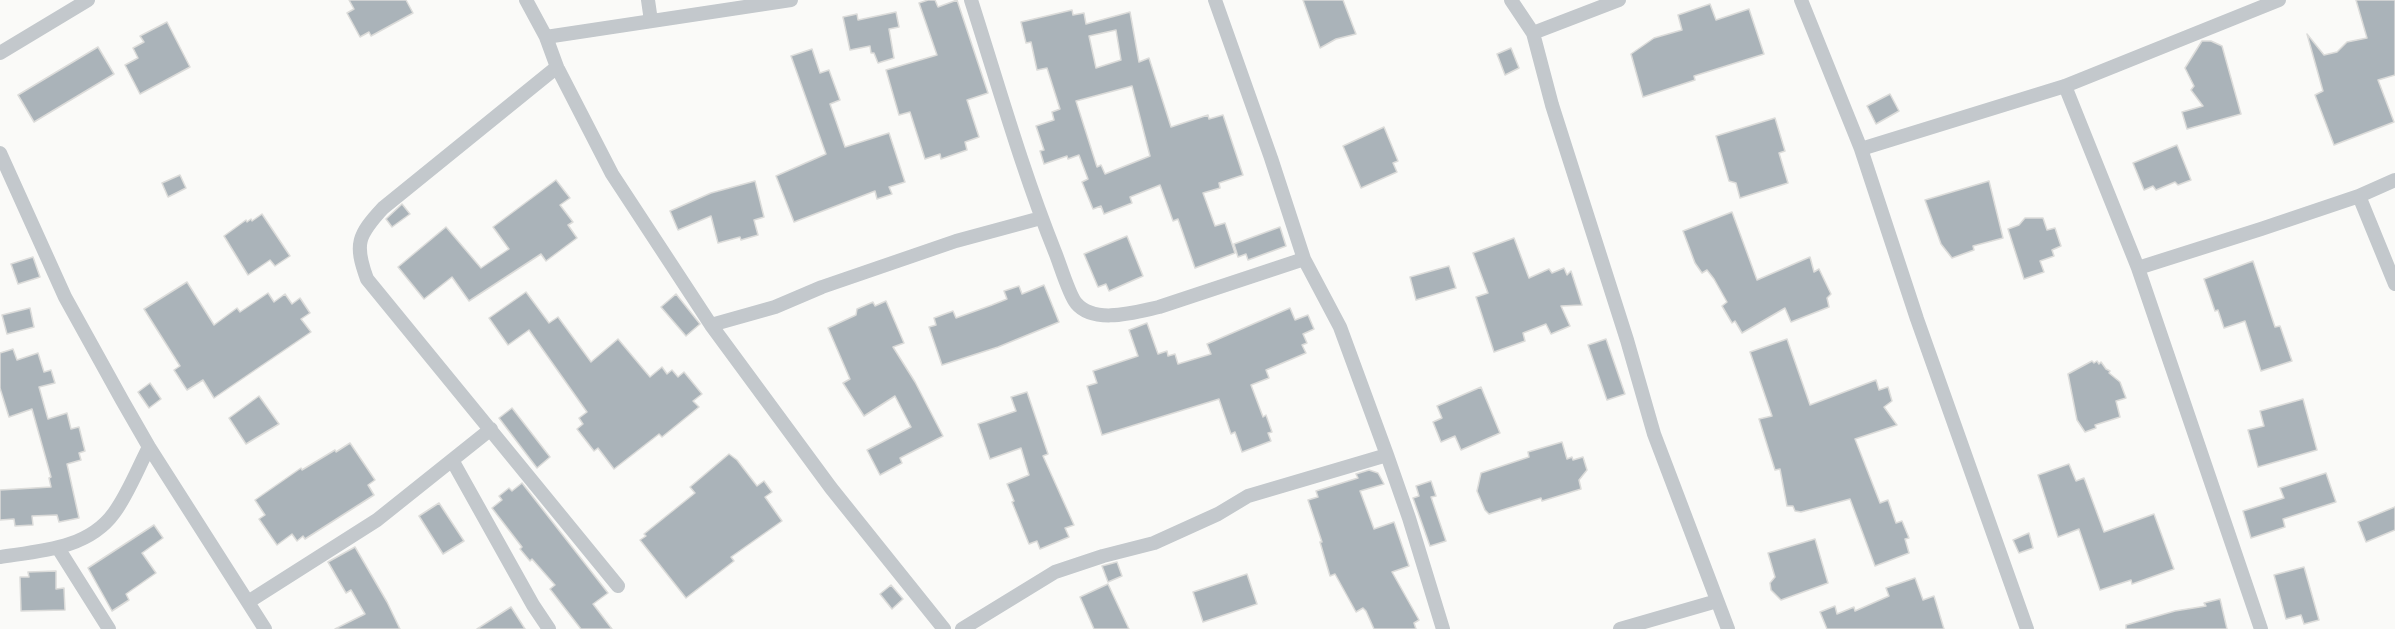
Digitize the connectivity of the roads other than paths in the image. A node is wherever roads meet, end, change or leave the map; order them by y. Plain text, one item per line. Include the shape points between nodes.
1 (88, 0) edge
2 (526, 0) edge
3 (648, 0) edge
4 (791, 0) edge
5 (971, 0) edge
6 (1215, 0) edge
7 (1510, 0) edge
8 (1620, 0) edge
9 (1801, 0) edge
10 (2279, 0) edge
11 (651, 21) junction
12 (1533, 33) junction
13 (546, 37) junction
14 (0, 53) edge
15 (557, 68) junction
16 (2065, 86) junction
17 (1861, 149) junction
18 (0, 153) edge
19 (2395, 180) edge
20 (2359, 196) junction
21 (1041, 218) junction
22 (1304, 259) junction
23 (2138, 268) junction
24 (2395, 284) edge
25 (711, 325) junction
26 (491, 429) junction
27 (149, 447) junction
28 (1387, 455) junction
29 (452, 460) junction
30 (58, 548) junction
31 (0, 557) edge
32 (618, 586) dead end
33 (1717, 601) junction
34 (248, 602) junction
35 (109, 629) edge
36 (265, 629) edge
37 (549, 629) edge
38 (944, 629) edge
39 (962, 629) edge
40 (1443, 629) edge
41 (1620, 629) edge
42 (1728, 629) edge
43 (2026, 629) edge
44 (2261, 629) edge

1 - 14 street
2 - 13 street
3 - 11 street
4 - 11 street
5 - 21 street
6 - 22 street
7 - 12 street
8 - 12 street
9 - 17 street
10 - 16 street
11 - 13 street
12 - 33 street via 1654,434
13 - 15 street
15 - 25 street via 612,174
15 - 26 street via 383,208 366,226 361,239 358,257 367,279
16 - 17 street
16 - 23 street
17 - 43 street
18 - 27 street via 65,297
19 - 20 street
20 - 23 street
20 - 24 street
21 - 22 street via 1076,303 1091,314 1159,308
21 - 25 street via 956,241 775,307
22 - 28 street via 1340,327
23 - 44 street
25 - 38 street via 831,488
26 - 29 street
26 - 32 street
27 - 30 street via 114,513 88,537
27 - 34 street
28 - 39 street via 1248,496 1164,539 1055,573
28 - 40 street
29 - 34 street via 377,520
29 - 37 street
30 - 31 street
30 - 35 street
33 - 41 street
33 - 42 street
34 - 36 street

